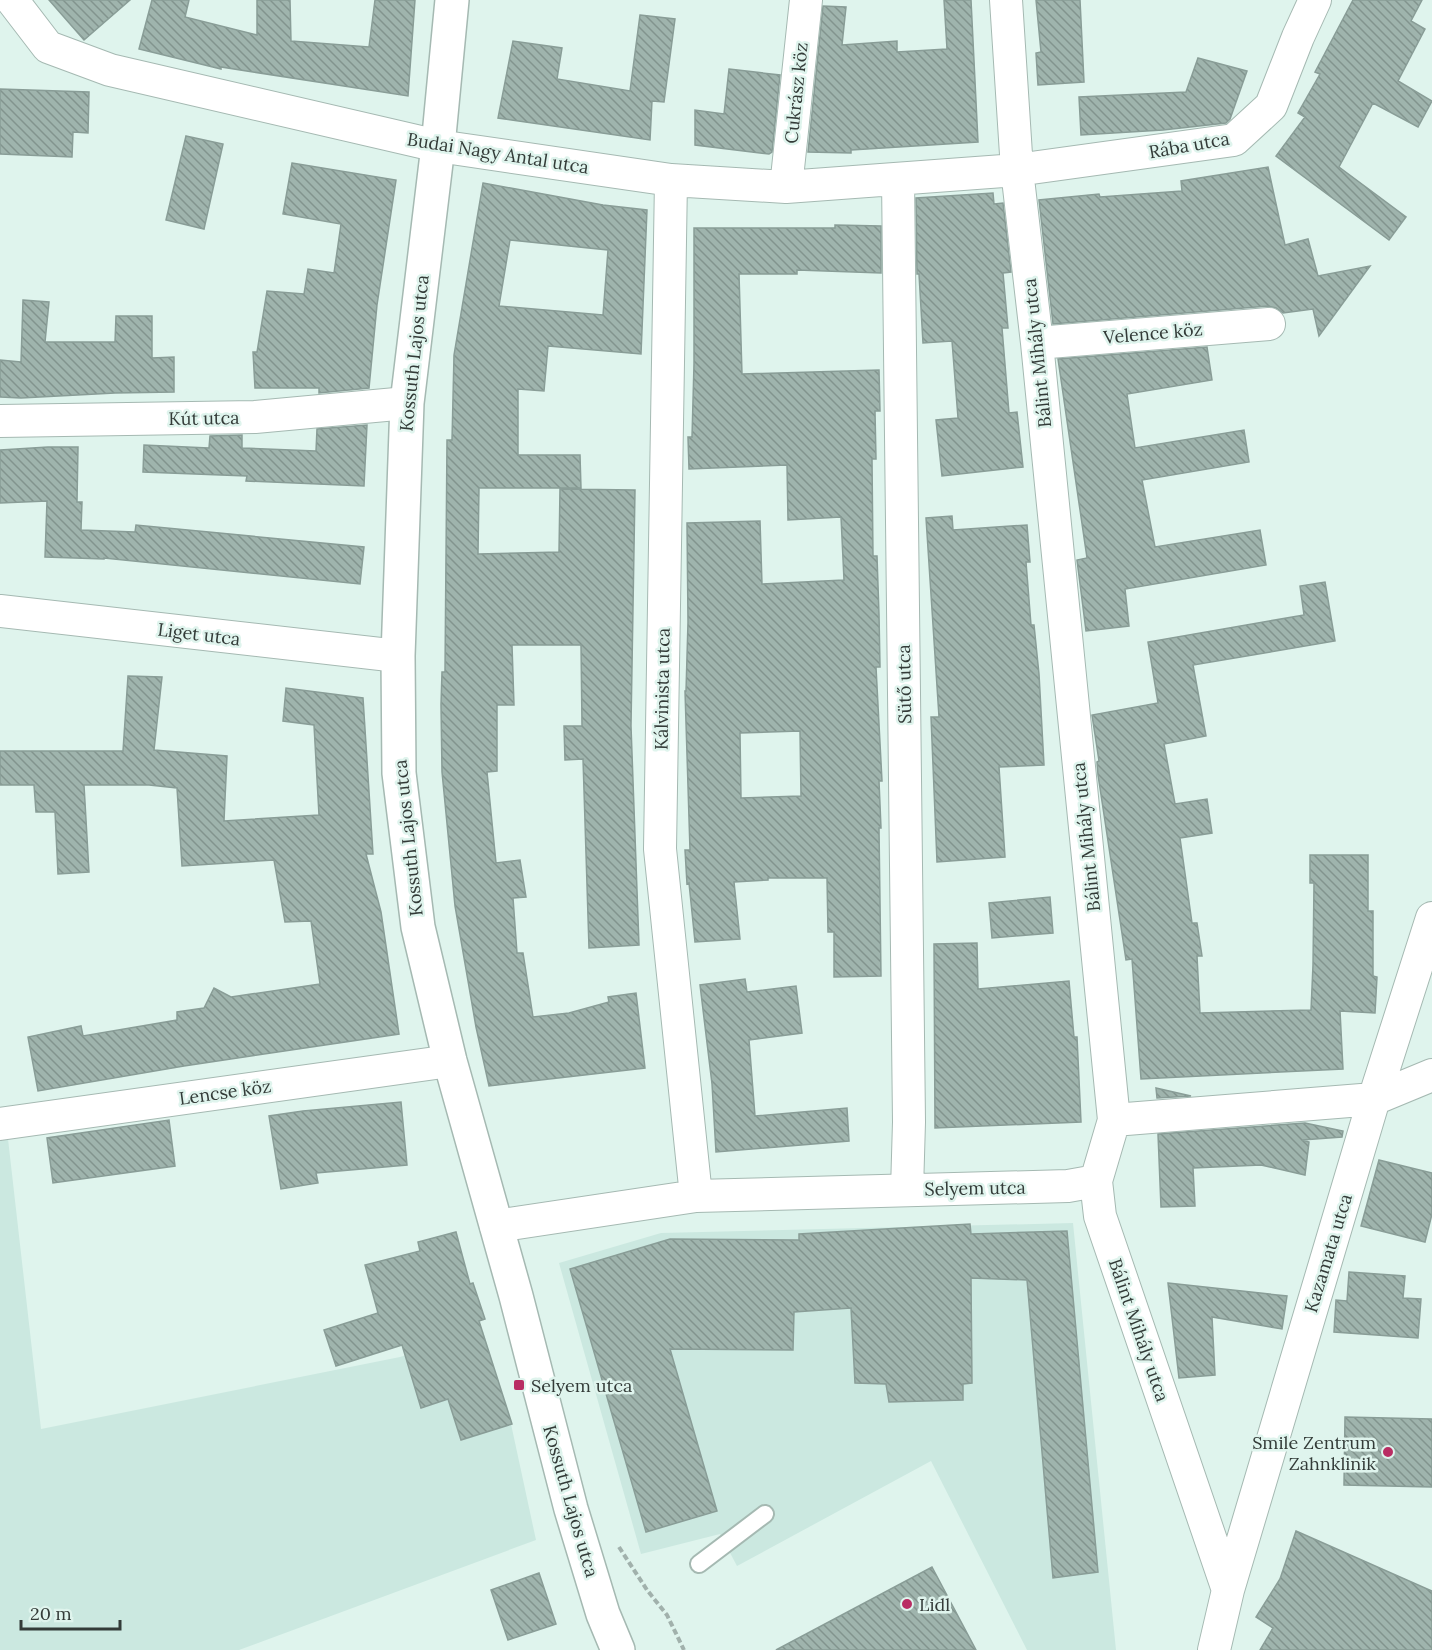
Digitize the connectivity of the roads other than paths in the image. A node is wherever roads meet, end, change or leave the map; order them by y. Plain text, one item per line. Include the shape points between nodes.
1 (12, 0) edge
2 (452, 0) edge
3 (806, 0) edge
4 (1006, 0) edge
5 (1315, 0) edge
6 (438, 146) junction
7 (1017, 170) junction
8 (898, 179) junction
9 (671, 180) junction
10 (786, 187) junction
11 (1269, 324) dead end
12 (1037, 343) junction
13 (407, 403) junction
14 (0, 421) edge
15 (0, 611) edge
16 (398, 656) junction
17 (1432, 918) edge
18 (450, 1061) junction
19 (1432, 1075) edge
20 (1374, 1099) junction
21 (1114, 1120) junction
22 (0, 1124) edge
23 (1095, 1181) junction
24 (907, 1190) junction
25 (696, 1196) junction
26 (496, 1226) junction
27 (765, 1514) dead end
28 (699, 1564) dead end
29 (1228, 1590) junction
30 (618, 1650) edge
31 (1214, 1650) edge

1 - 6 street, Budai Nagy Antal utca via 48,47 110,70
2 - 6 street, Kossuth Lajos utca
3 - 10 street, Cukrász köz
4 - 7 street, Bálint Mihály utca
5 - 7 street, Rába utca via 1271,106 1234,140
6 - 9 street, Budai Nagy Antal utca
6 - 13 street, Kossuth Lajos utca
7 - 8 street, Budai Nagy Antal utca
7 - 12 street, Bálint Mihály utca
8 - 10 street, Budai Nagy Antal utca
8 - 24 street, Sütő utca
9 - 10 street, Budai Nagy Antal utca
9 - 25 street, Kálvinista utca via 660,849
11 - 12 street, Velence köz
12 - 21 street, Bálint Mihály utca
13 - 14 street, Kút utca via 255,417
13 - 16 street, Kossuth Lajos utca
15 - 16 street, Liget utca
16 - 18 street, Kossuth Lajos utca via 399,773 418,927
17 - 20 street, Kazamata utca
18 - 22 street, Lencse köz
18 - 26 street, Kossuth Lajos utca
19 - 20 street
20 - 21 street
20 - 29 street, Kazamata utca
21 - 23 street, Bálint Mihály utca
23 - 24 street, Selyem utca via 1068,1186
23 - 29 street, Bálint Mihály utca via 1100,1216
24 - 25 street, Selyem utca
25 - 26 street, Selyem utca
26 - 30 street, Kossuth Lajos utca via 571,1509
27 - 28 lane
29 - 31 street

